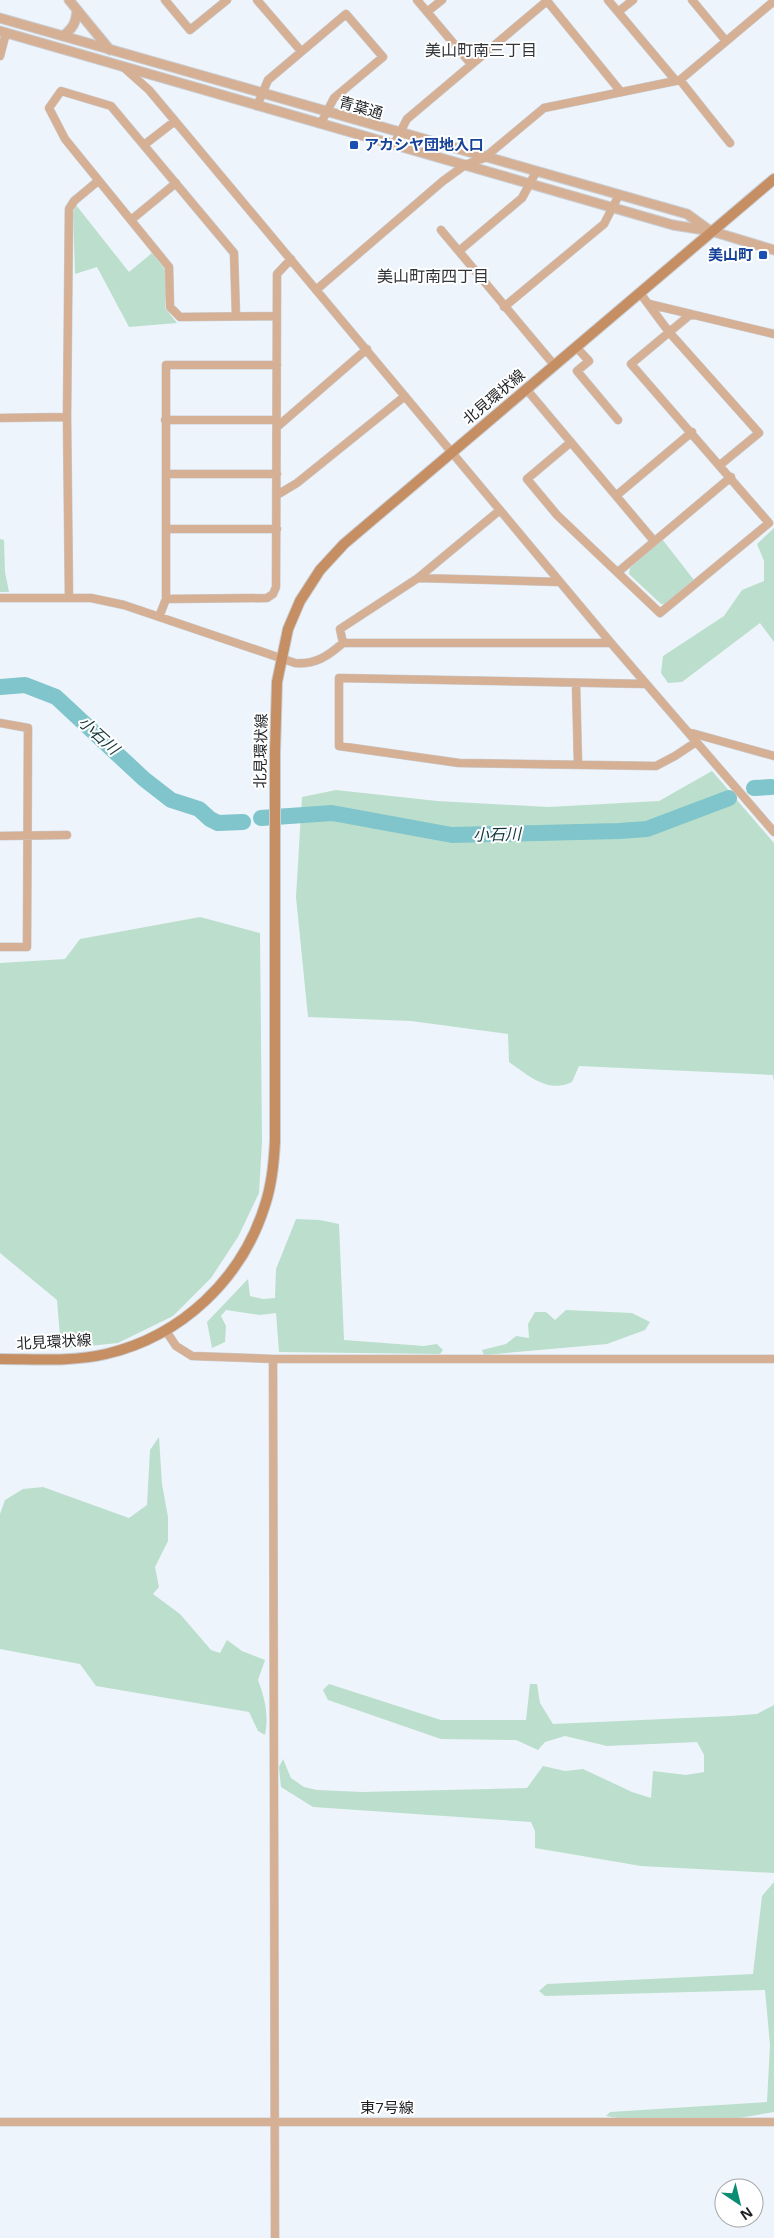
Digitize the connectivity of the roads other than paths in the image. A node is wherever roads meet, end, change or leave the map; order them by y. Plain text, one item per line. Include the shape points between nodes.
1 (69, 0) edge
2 (165, 0) edge
3 (227, 0) edge
4 (257, 0) edge
5 (417, 0) edge
6 (442, 0) edge
7 (608, 0) edge
8 (633, 0) edge
9 (692, 0) edge
10 (774, 0) edge
11 (547, 1) edge
12 (77, 10) junction
13 (428, 12) junction
14 (618, 12) junction
15 (0, 18) edge
16 (3, 32) edge
17 (63, 36) junction
18 (726, 41) junction
19 (110, 50) junction
20 (301, 51) junction
21 (0, 56) edge
22 (121, 64) junction
23 (472, 64) junction
24 (678, 80) junction
25 (621, 92) junction
26 (262, 94) junction
27 (257, 106) junction
28 (327, 112) junction
29 (175, 121) junction
30 (321, 123) junction
31 (398, 133) junction
32 (730, 143) dead end
33 (394, 144) junction
34 (144, 145) junction
35 (484, 158) junction
36 (464, 165) junction
37 (536, 172) junction
38 (774, 180) edge
39 (98, 181) junction
40 (176, 183) junction
41 (531, 184) junction
42 (619, 196) junction
43 (614, 208) junction
44 (131, 220) junction
45 (441, 230) dead end
46 (711, 231) junction
47 (774, 250) edge
48 (459, 251) junction
49 (291, 259) junction
50 (316, 290) junction
51 (640, 293) junction
52 (649, 304) junction
53 (504, 307) junction
54 (691, 314) junction
55 (236, 316) junction
56 (276, 316) junction
57 (669, 332) junction
58 (774, 334) edge
59 (577, 348) junction
60 (367, 350) junction
61 (276, 365) junction
62 (555, 366) junction
63 (527, 390) junction
64 (405, 396) junction
65 (67, 417) junction
66 (0, 418) edge
67 (165, 420) junction
68 (618, 420) dead end
69 (277, 423) junction
70 (692, 432) junction
71 (571, 442) junction
72 (452, 452) junction
73 (720, 465) junction
74 (166, 474) junction
75 (277, 474) junction
76 (731, 477) junction
77 (277, 495) junction
78 (617, 495) junction
79 (500, 510) junction
80 (166, 529) junction
81 (277, 529) junction
82 (654, 541) junction
83 (618, 572) junction
84 (418, 578) junction
85 (560, 582) junction
86 (0, 598) edge
87 (69, 598) junction
88 (166, 599) junction
89 (159, 617) junction
90 (343, 643) junction
91 (611, 643) junction
92 (280, 658) junction
93 (576, 684) junction
94 (646, 684) junction
95 (0, 723) edge
96 (686, 732) junction
97 (696, 742) junction
98 (774, 756) edge
99 (578, 764) junction
100 (774, 832) edge
101 (27, 835) junction
102 (68, 835) dead end
103 (0, 836) edge
104 (0, 947) edge
105 (166, 1331) junction
106 (0, 1359) edge
107 (273, 1359) junction
108 (774, 1360) edge
109 (0, 2122) edge
110 (273, 2122) junction
111 (774, 2122) edge
112 (274, 2238) edge

1 - 12 street
2 - 3 street via 190,30
4 - 20 street
5 - 13 street
6 - 13 street
7 - 14 street
8 - 14 street
9 - 18 street
10 - 18 street
11 - 23 street
11 - 25 street
12 - 17 street via 72,29
12 - 19 street
13 - 23 street
14 - 24 street
15 - 17 street, 青葉通
16 - 21 street
16 - 22 street, 青葉通
17 - 19 street, 青葉通
18 - 24 street
19 - 22 street
19 - 26 street, 青葉通
20 - 26 street via 268,80
20 - 28 street via 346,14 383,56 334,98
22 - 27 street, 青葉通
22 - 29 street
23 - 31 street via 407,119
24 - 25 street
24 - 32 street
25 - 35 street via 544,108
26 - 27 street
26 - 28 street, 青葉通
27 - 30 street, 青葉通
28 - 30 street
28 - 31 street, 青葉通
29 - 34 street
29 - 49 street
30 - 33 street, 青葉通
31 - 33 street
31 - 35 street, 青葉通
33 - 36 street, 青葉通
34 - 39 street via 111,106 61,91 50,108 65,139
34 - 40 street
35 - 36 street
35 - 37 street, 青葉通
36 - 41 street, 青葉通
36 - 50 street
37 - 41 street
37 - 42 street, 青葉通
38 - 46 main road, 北見環状線
39 - 44 street
39 - 65 street via 69,209
40 - 44 street
40 - 55 street via 234,253
41 - 43 street, 青葉通
41 - 48 street via 522,198
42 - 43 street
42 - 46 street, 青葉通 via 686,214
43 - 46 street, 青葉通 via 673,225
43 - 53 street via 604,224
44 - 55 street via 169,267 170,307 180,317
45 - 48 street
46 - 47 street, 青葉通
46 - 51 main road, 北見環状線
48 - 53 street
49 - 50 street
49 - 56 street via 277,274
50 - 60 street
51 - 52 street
51 - 59 main road, 北見環状線
52 - 54 street
52 - 57 street
53 - 62 street
54 - 57 street
54 - 58 street
55 - 56 street
56 - 61 street
57 - 70 street via 631,364
57 - 73 street via 759,432
59 - 62 main road, 北見環状線
59 - 68 street via 589,361 577,371
60 - 64 street
60 - 69 street
61 - 67 street via 166,365
61 - 69 street
62 - 63 main road, 北見環状線
63 - 71 street
63 - 72 main road, 北見環状線
64 - 72 street
64 - 77 street via 297,483
65 - 66 street
65 - 87 street
67 - 69 street
67 - 74 street
69 - 75 street
70 - 73 street
70 - 78 street
71 - 78 street
71 - 83 street via 527,479 557,515
72 - 79 street
72 - 92 main road, 北見環状線 via 344,544 320,570 300,601
73 - 76 street
74 - 75 street
74 - 80 street
75 - 77 street
76 - 82 street
76 - 83 street via 769,523 660,613
77 - 81 street
78 - 82 street
79 - 84 street
79 - 85 street
80 - 81 street
80 - 88 street
81 - 88 street via 276,588 273,594 266,598
82 - 83 street
84 - 85 street
84 - 90 street via 340,629
85 - 91 street
86 - 87 street
87 - 89 street via 91,598
88 - 89 street
89 - 92 street
90 - 91 street
90 - 92 street via 328,656 309,664
91 - 94 street
92 - 105 main road, 北見環状線 via 275,752 273,1173 266,1205 251,1241 232,1271 201,1305
93 - 94 street
93 - 99 street
93 - 99 street via 339,678 339,746 459,763
94 - 96 street
95 - 101 street via 28,728
96 - 97 street
96 - 98 street
97 - 99 street via 656,766
97 - 100 street
101 - 102 street
101 - 103 street
101 - 104 street via 27,947
105 - 106 main road, 北見環状線 via 106,1354 66,1359
105 - 107 street via 176,1346 192,1356
107 - 108 street
107 - 110 street
109 - 110 street, 東7号線
110 - 111 street, 東7号線
110 - 112 street

